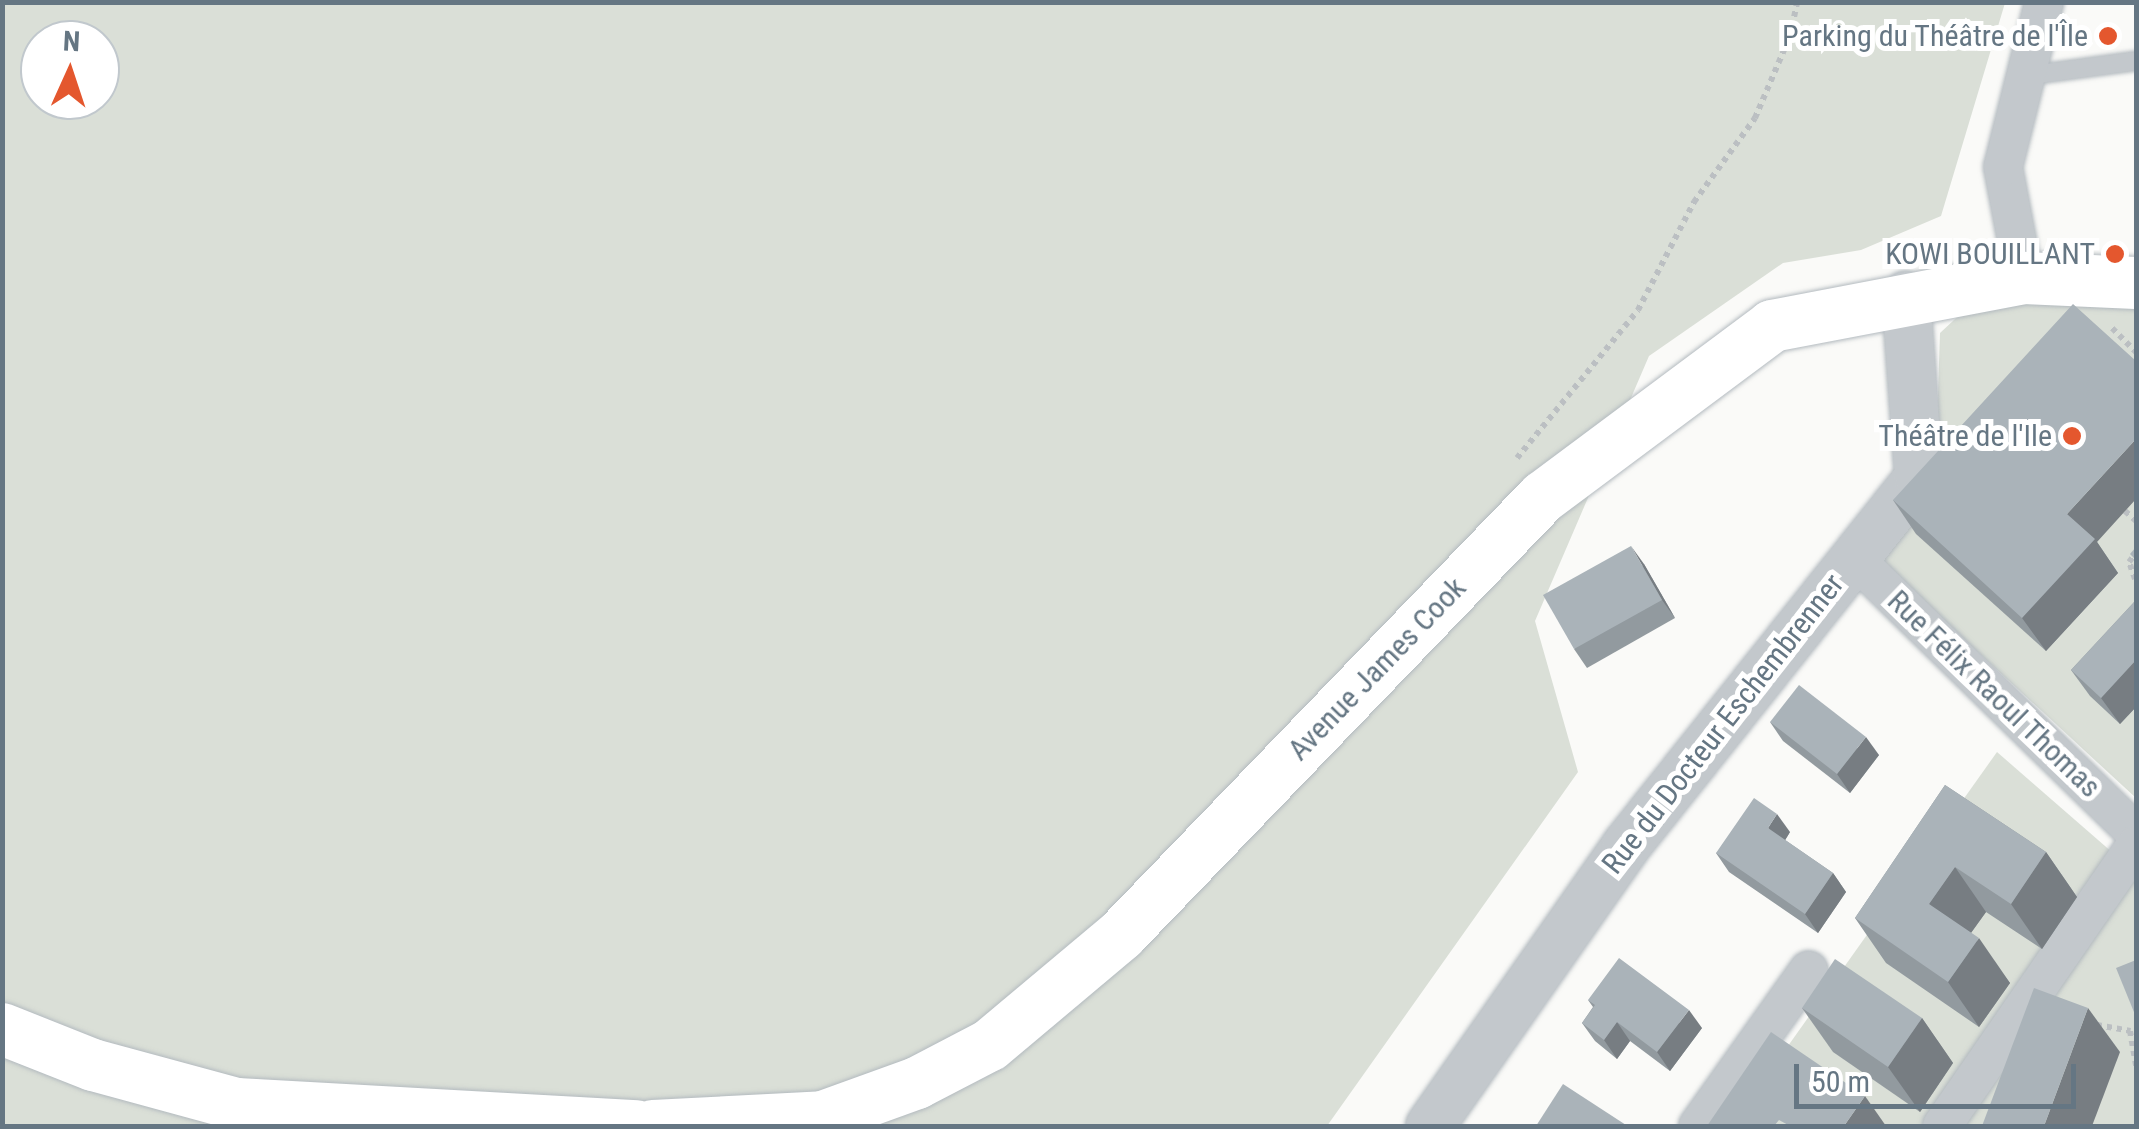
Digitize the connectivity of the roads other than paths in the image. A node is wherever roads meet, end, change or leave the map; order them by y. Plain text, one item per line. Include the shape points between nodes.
1 (2044, 2) edge
2 (2136, 61) edge
3 (2024, 76) junction
4 (2024, 278) junction
5 (2136, 283) edge
6 (1906, 296) junction
7 (1852, 556) junction
8 (2136, 832) edge
9 (2136, 844) edge
10 (1809, 970) dead end
11 (2, 1029) edge
12 (636, 1126) edge
13 (652, 1126) edge
14 (1430, 1126) edge
15 (1698, 1126) edge
16 (1942, 1126) edge

1 - 3 street
2 - 3 lane
3 - 4 street via 2004,167
4 - 5 main road, Avenue James Cook
4 - 6 main road, Avenue James Cook
6 - 7 street, Rue du Docteur Eschembrenner via 1919,478
6 - 13 main road, Avenue James Cook via 1772,326 1543,497 1121,935 990,1045 916,1083 823,1117
7 - 8 street, Rue Félix Raoul Thomas
7 - 14 street, Rue du Docteur Eschembrenner via 1626,846
9 - 16 street
10 - 15 street
11 - 12 main road via 93,1066 237,1104

